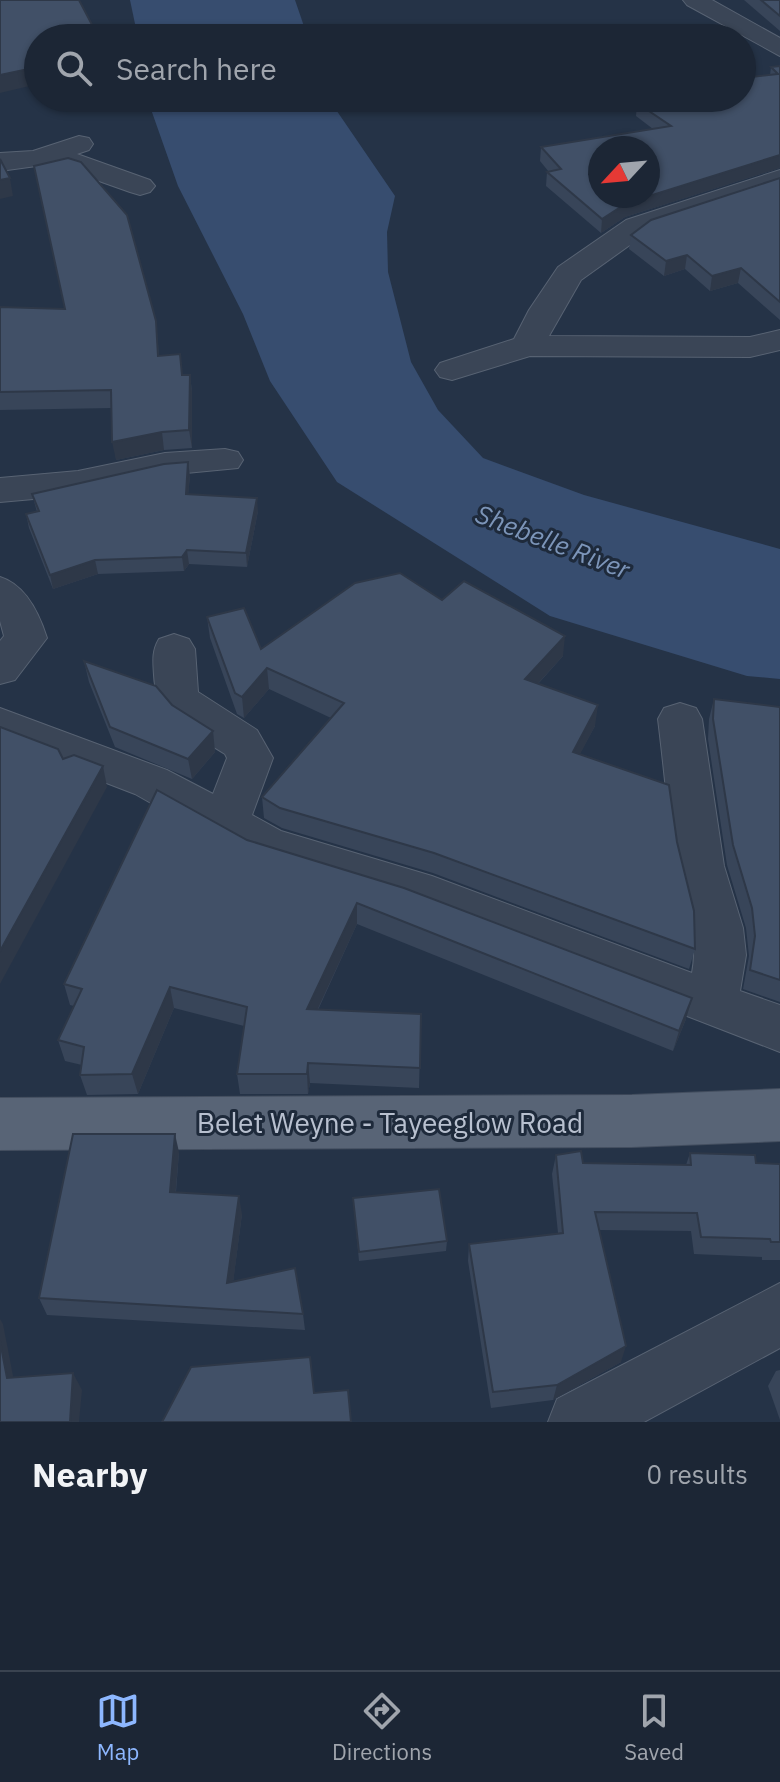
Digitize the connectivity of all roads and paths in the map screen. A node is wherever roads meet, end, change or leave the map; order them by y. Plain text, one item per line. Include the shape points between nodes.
1 (695, 0) edge
2 (738, 24) edge
3 (756, 34) edge
4 (780, 48) edge
5 (85, 141) dead end
6 (50, 154) junction
7 (0, 162) edge
8 (780, 179) edge
9 (140, 186) dead end
10 (780, 340) edge
11 (527, 346) junction
12 (452, 370) dead end
13 (225, 460) dead end
14 (0, 490) edge
15 (0, 591) edge
16 (174, 649) dead end
17 (0, 669) edge
18 (680, 719) dead end
19 (0, 724) edge
20 (225, 823) junction
21 (712, 1004) junction
22 (780, 1029) edge
23 (780, 1115) edge
24 (0, 1124) edge
25 (780, 1314) edge
26 (580, 1422) edge

1 - 2 street
3 - 4 street
5 - 6 street
6 - 7 street
6 - 9 street
8 - 11 street via 637,226 569,274
10 - 11 street via 750,347
11 - 12 street
13 - 14 street
15 - 17 street via 20,618 26,638
16 - 20 street via 177,696 241,742 250,758
18 - 21 street via 700,866 718,928 721,955
19 - 20 street via 151,782
20 - 21 street via 267,846 415,890
21 - 22 street
23 - 24 main road, Belet Weyne - Tayeeglow Road via 632,1121
25 - 26 street

